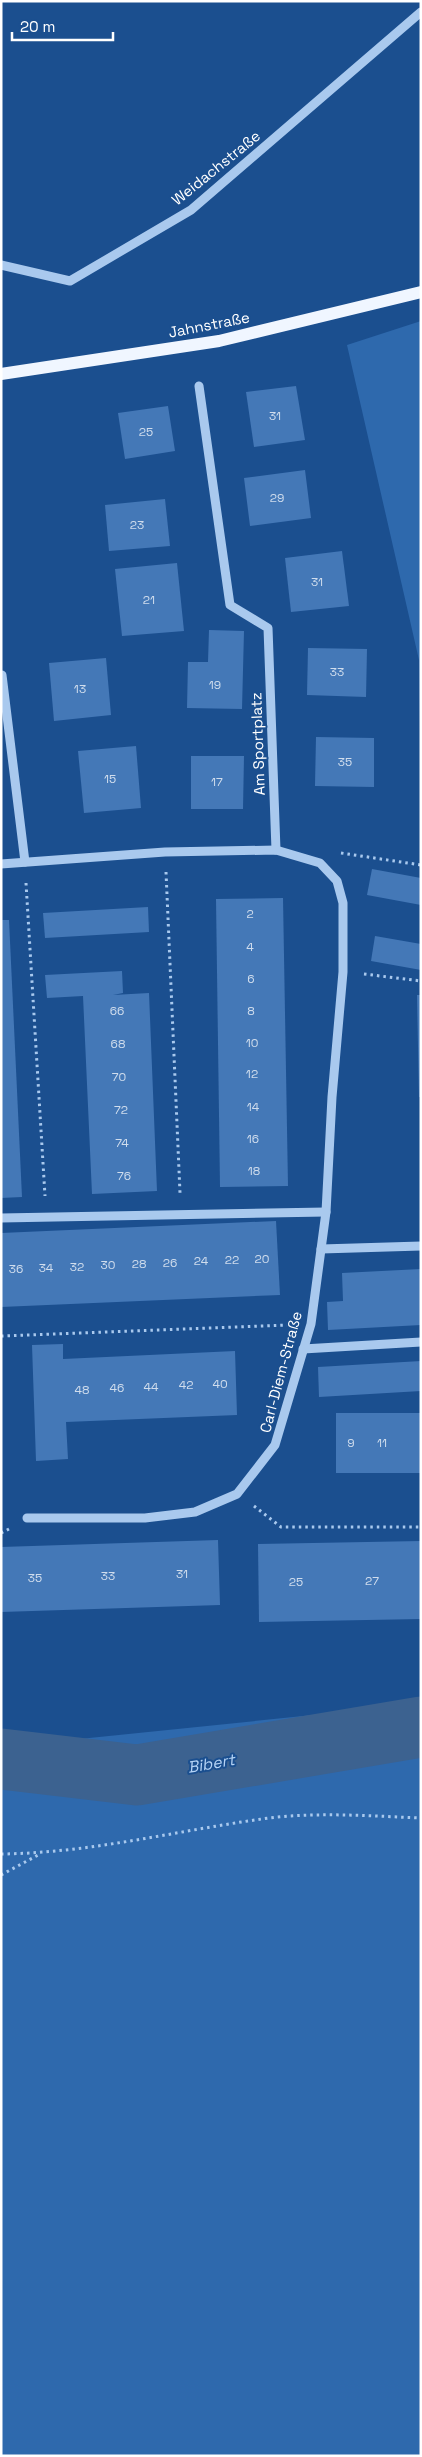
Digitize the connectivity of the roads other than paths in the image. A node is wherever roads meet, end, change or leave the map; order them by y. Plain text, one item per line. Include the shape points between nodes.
1 (421, 12) edge
2 (1, 265) edge
3 (421, 292) edge
4 (1, 374) edge
5 (199, 386) dead end
6 (2, 675) edge
7 (276, 850) junction
8 (25, 862) junction
9 (1, 864) edge
10 (326, 1212) junction
11 (1, 1218) edge
12 (421, 1246) edge
13 (321, 1249) junction
14 (421, 1342) edge
15 (303, 1349) junction
16 (27, 1518) dead end

1 - 2 street, Weidachstraße via 191,210 70,282
3 - 4 main road, Jahnstraße via 219,341
5 - 7 street, Am Sportplatz via 230,605 268,628
6 - 8 street
7 - 8 street via 165,852
7 - 10 street, Carl-Diem-Straße via 320,863 337,881 343,903 343,972
8 - 9 street
10 - 11 street
10 - 13 street, Carl-Diem-Straße
12 - 13 street
13 - 15 street, Carl-Diem-Straße
14 - 15 street
15 - 16 street, Carl-Diem-Straße via 276,1445 237,1494 195,1512 145,1518

